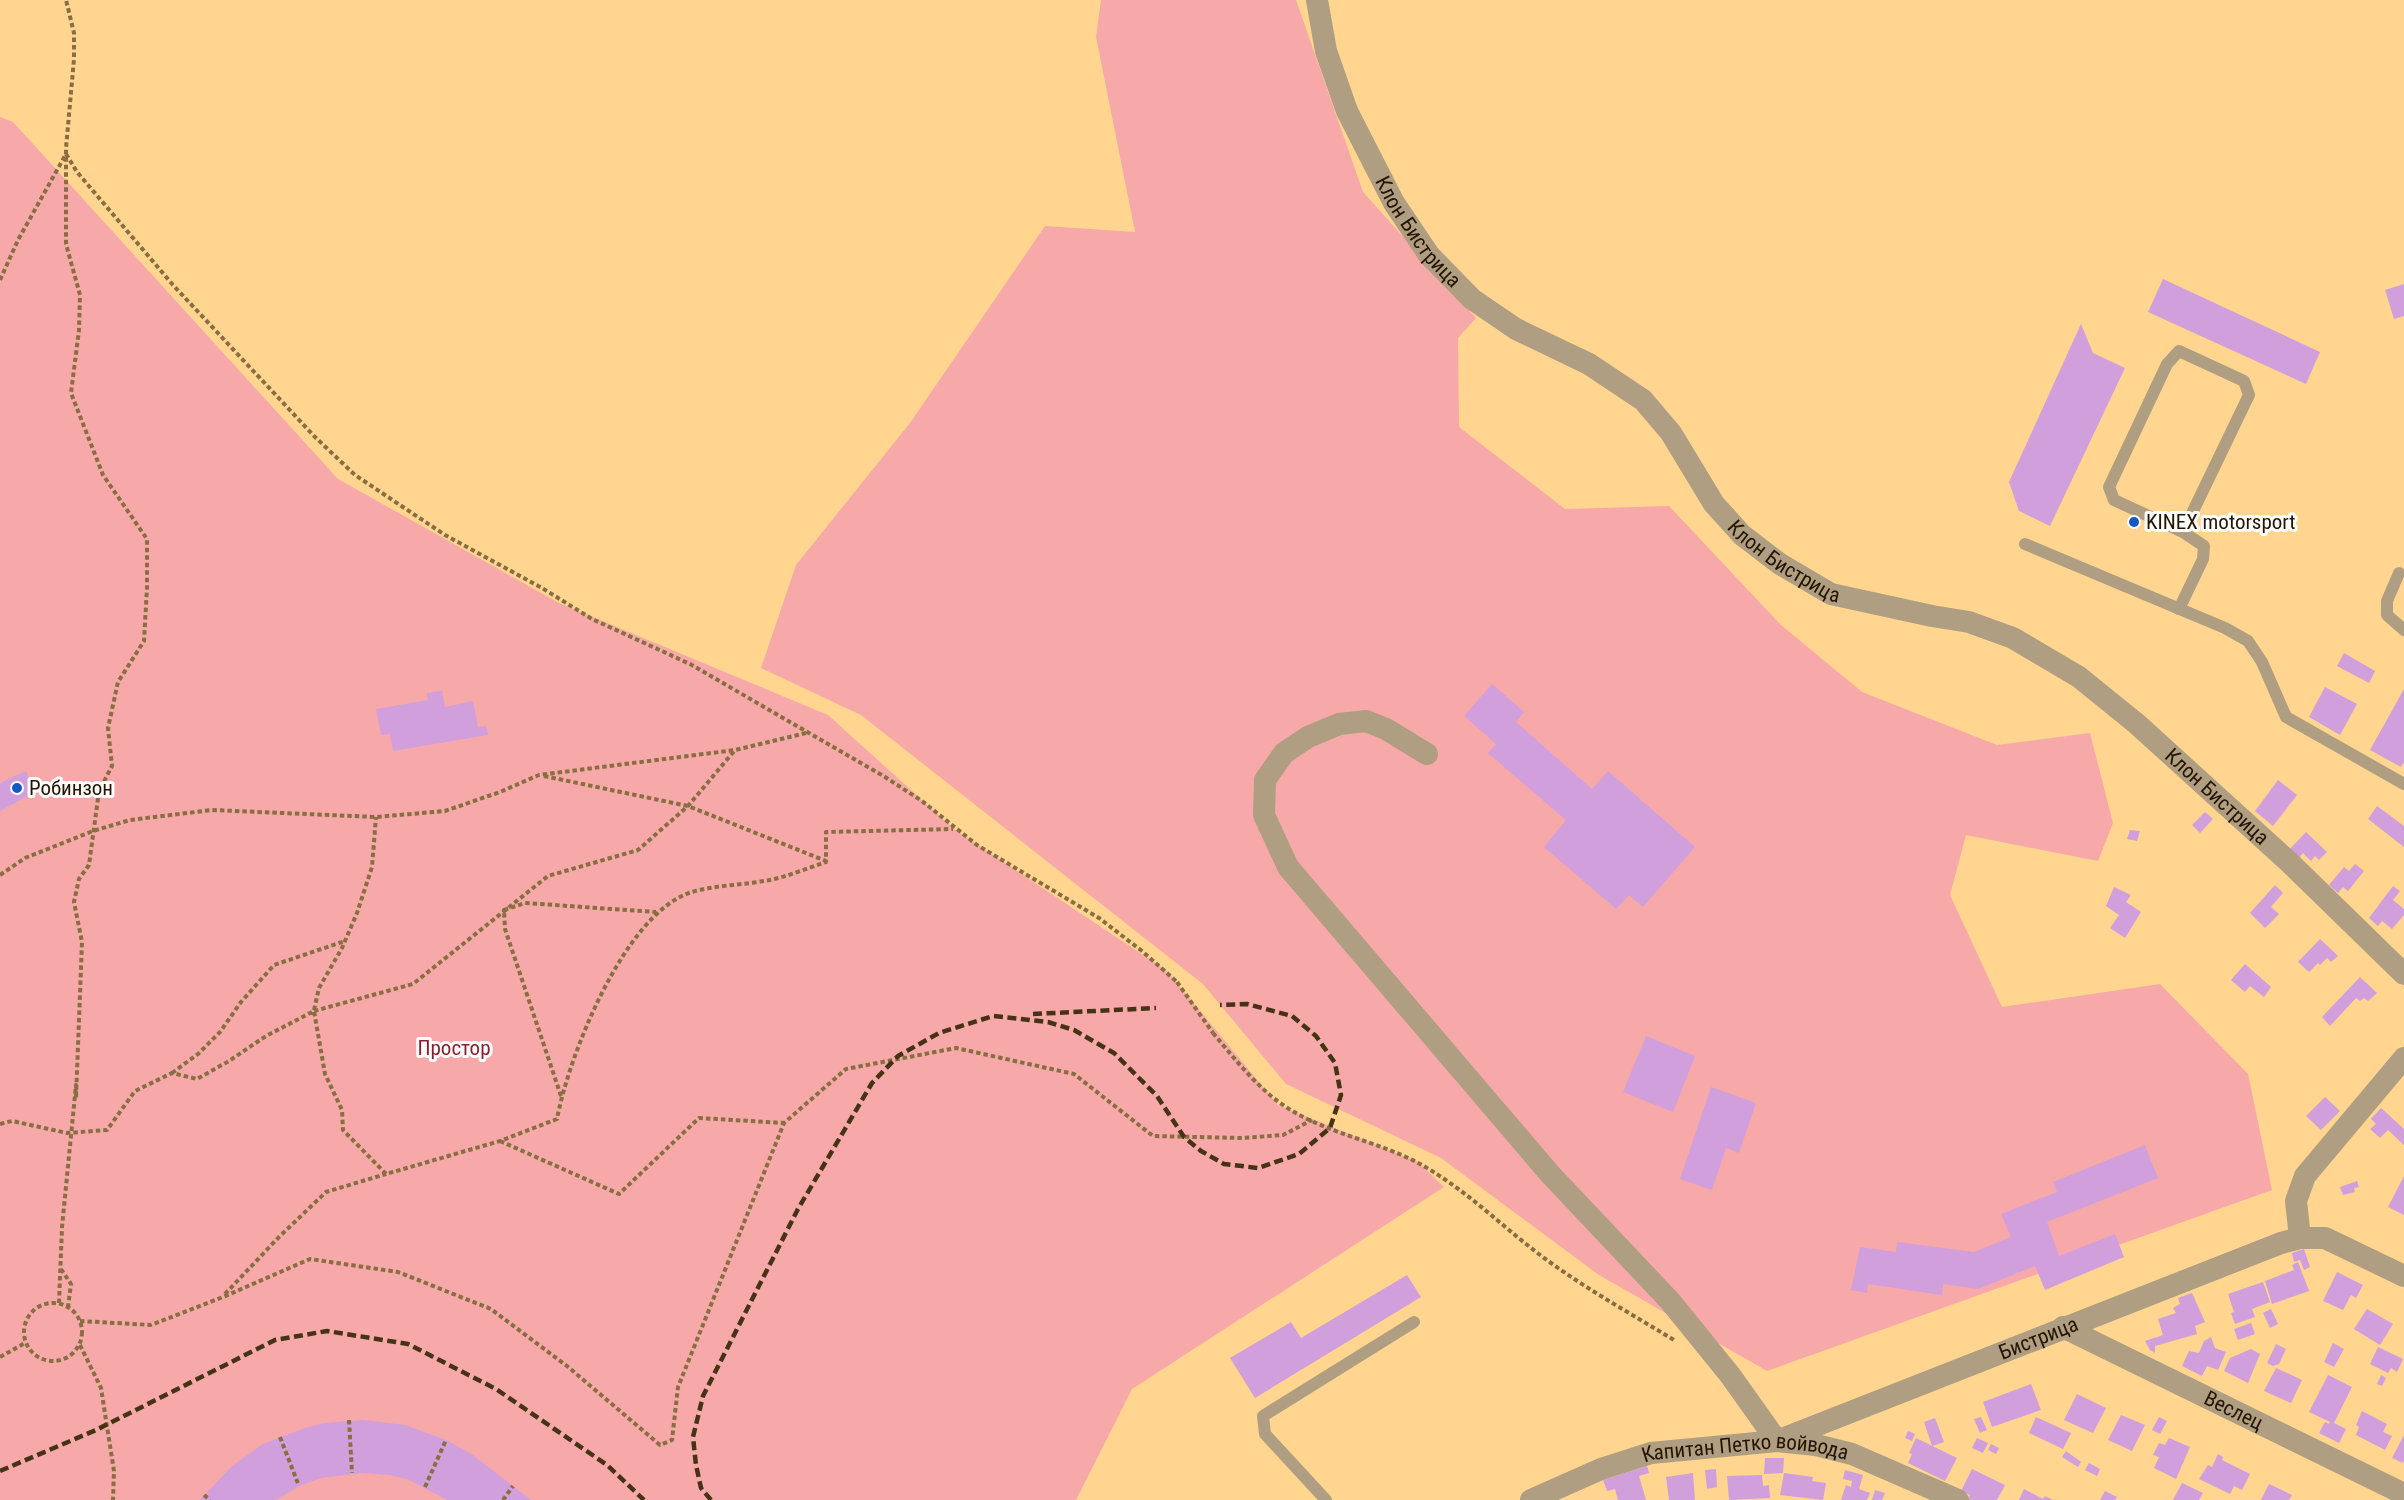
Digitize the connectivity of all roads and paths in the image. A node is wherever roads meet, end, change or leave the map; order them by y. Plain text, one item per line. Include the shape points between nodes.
1 (66, 0) edge
2 (1317, 0) edge
3 (66, 154) junction
4 (0, 280) edge
5 (2183, 532) junction
6 (2025, 544) dead end
7 (2399, 573) dead end
8 (2179, 609) junction
9 (2404, 630) edge
10 (806, 732) junction
11 (735, 750) junction
12 (1427, 754) dead end
13 (539, 775) junction
14 (2404, 784) edge
15 (688, 806) junction
16 (376, 817) junction
17 (954, 829) junction
18 (93, 831) junction
19 (826, 862) junction
20 (0, 874) edge
21 (504, 910) junction
22 (656, 912) junction
23 (345, 941) junction
24 (2404, 974) edge
25 (314, 1010) junction
26 (2404, 1058) edge
27 (172, 1072) junction
28 (561, 1096) junction
29 (1311, 1120) junction
30 (784, 1123) junction
31 (0, 1124) edge
32 (73, 1133) junction
33 (500, 1141) junction
34 (386, 1174) junction
35 (2300, 1238) junction
36 (62, 1269) junction
37 (2404, 1276) edge
38 (223, 1297) junction
39 (59, 1304) junction
40 (68, 1307) junction
41 (80, 1321) junction
42 (1414, 1322) dead end
43 (2063, 1327) junction
44 (26, 1343) junction
45 (80, 1344) junction
46 (1682, 1345) dead end
47 (0, 1357) edge
48 (349, 1420) dead end
49 (280, 1437) dead end
50 (446, 1440) dead end
51 (1777, 1441) junction
52 (352, 1473) dead end
53 (299, 1486) dead end
54 (513, 1486) dead end
55 (425, 1487) dead end
56 (2404, 1494) edge
57 (204, 1495) dead end
58 (113, 1500) edge
59 (210, 1500) edge
60 (503, 1500) edge
61 (1326, 1500) edge
62 (1531, 1500) edge
63 (1958, 1500) edge

1 - 3 path via 75,59
2 - 24 street, Клон Бистрица via 1326,51 1347,111 1394,203 1429,255 1472,299 1516,329 1589,364 1643,400 1671,433 1714,504 1742,535 1780,564 1831,594 1969,622 2013,638 2079,676 2264,839
3 - 4 path
3 - 10 path via 76,172 174,285 355,475 445,535 592,619 690,664
3 - 18 path via 66,244 80,295 71,393 102,475 147,539 144,641 118,682 108,728 112,766 99,791
5 - 5 lane via 2114,500 2109,487 2167,364 2179,351 2244,381 2249,395
5 - 8 lane via 2204,546 2204,553
6 - 8 lane
7 - 9 lane via 2387,615
8 - 14 lane via 2248,641 2262,662 2286,717
10 - 11 path
10 - 17 path via 922,801
11 - 13 path
11 - 15 path
12 - 51 street via 1366,721 1339,724 1284,753 1265,780 1264,815 1288,867 1550,1174 1670,1300
13 - 15 path
13 - 16 path via 445,811
15 - 19 path
15 - 21 path via 638,850 548,876
16 - 18 path via 212,810 130,820
16 - 23 path via 372,867
17 - 19 path via 826,832
17 - 29 path, bridge via 1100,918 1142,951 1177,982 1213,1033 1271,1096
18 - 20 path via 25,858
18 - 32 path via 89,865 79,879 74,902 82,942
19 - 22 path via 771,880 689,893
21 - 22 path via 525,903
21 - 25 path via 413,984
21 - 28 path via 505,929
22 - 28 path via 617,966 582,1038
23 - 25 path via 320,988
23 - 27 path via 274,965 220,1032
25 - 27 path via 197,1079
25 - 34 path via 325,1074 342,1110 343,1130
26 - 35 street via 2305,1176 2296,1201
27 - 32 path via 135,1091 107,1130
28 - 33 path via 557,1119
29 - 30 path via 1283,1135 1153,1136 1074,1074 956,1048 846,1069
29 - 46 path via 1419,1164 1473,1199 1551,1263
30 - 33 path via 699,1118 619,1194
30 - 38 path via 678,1387 672,1440 660,1445 567,1366 491,1309 398,1272 310,1258
31 - 32 path via 12,1121
32 - 36 path via 62,1227
33 - 34 path
34 - 38 path via 326,1192
35 - 37 street, Бистрица via 2325,1238
35 - 43 street, Бистрица
36 - 39 path
36 - 40 path via 71,1284
38 - 41 path via 151,1325
39 - 40 path
39 - 44 path via 50,1303 34,1310 25,1325
40 - 41 path
41 - 45 path
42 - 61 lane via 1263,1416 1264,1434
43 - 51 street, Бистрица
43 - 56 street, Веслец
44 - 45 path via 36,1356 52,1362 68,1357
44 - 47 path
45 - 58 path via 100,1388 114,1471
48 - 52 path
49 - 53 path
50 - 55 path
51 - 62 street, Капитан Петко войвода via 1651,1453 1601,1468
51 - 63 street, Капитан Петко войвода via 1852,1454
54 - 60 path
57 - 59 path

